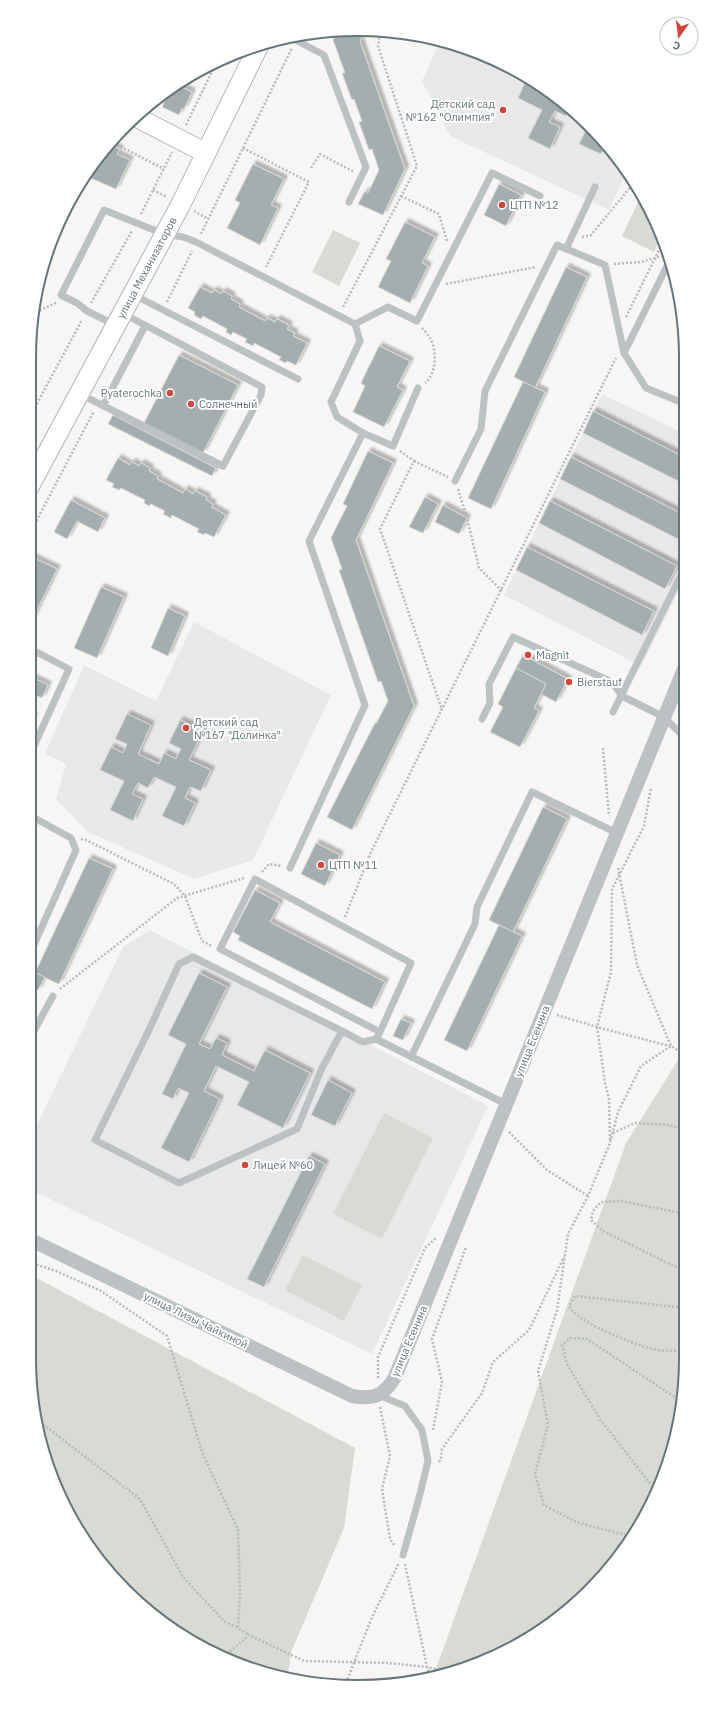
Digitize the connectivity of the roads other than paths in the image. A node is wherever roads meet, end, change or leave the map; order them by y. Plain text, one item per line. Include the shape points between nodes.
1 (298, 42) edge
2 (255, 53) edge
3 (142, 120) edge
4 (206, 153) junction
5 (595, 187) dead end
6 (540, 196) dead end
7 (349, 202) dead end
8 (164, 234) junction
9 (566, 249) junction
10 (666, 268) edge
11 (132, 294) junction
12 (118, 319) junction
13 (355, 324) junction
14 (145, 326) junction
15 (624, 353) junction
16 (298, 379) dead end
17 (418, 388) road end
18 (79, 393) junction
19 (679, 401) edge
20 (100, 404) junction
21 (363, 433) junction
22 (36, 474) edge
23 (455, 481) road end
24 (679, 579) edge
25 (36, 652) edge
26 (679, 681) edge
27 (622, 696) junction
28 (614, 712) dead end
29 (664, 717) junction
30 (482, 719) dead end
31 (679, 732) edge
32 (36, 742) edge
33 (36, 819) edge
34 (614, 835) junction
35 (290, 868) road end
36 (36, 940) edge
37 (53, 996) road end
38 (36, 1027) edge
39 (342, 1031) junction
40 (380, 1032) junction
41 (376, 1039) junction
42 (411, 1057) junction
43 (506, 1104) junction
44 (36, 1242) edge
45 (372, 1397) junction
46 (403, 1555) road end

1 - 7 lane via 324,55 366,167
2 - 4 main road, улица Механизаторов
3 - 4 main road
4 - 8 main road, улица Механизаторов
5 - 9 lane
6 - 13 lane via 492,173 417,321 388,307
8 - 11 main road, улица Механизаторов
8 - 12 lane via 104,210 61,295 87,311
8 - 13 lane via 196,242
9 - 15 lane via 605,265
9 - 23 lane via 557,245 485,391 481,429
10 - 15 lane
11 - 12 main road, улица Механизаторов
11 - 16 lane
12 - 14 lane
12 - 18 main road, улица Механизаторов
13 - 21 lane via 360,341 331,402 337,417
14 - 20 lane
14 - 20 lane via 262,387 261,395 223,466
15 - 19 lane via 646,388
17 - 21 lane via 393,446
18 - 20 lane
18 - 22 main road, улица Механизаторов
21 - 35 lane via 309,541 365,705
24 - 27 lane
25 - 32 lane via 69,669
26 - 29 street, улица Есенина
27 - 28 lane
27 - 29 lane
27 - 30 lane via 612,682 513,637 489,684 490,703
29 - 31 lane
29 - 34 street, улица Есенина
33 - 36 lane via 71,838 76,850
34 - 42 lane via 532,792 477,907 474,927
34 - 43 street, улица Есенина
37 - 38 lane
39 - 39 lane via 193,958 179,964 150,1030 95,1140 179,1183 297,1130 322,1068
39 - 41 lane via 363,1042
40 - 40 lane via 411,963 255,879 220,949
40 - 41 lane
41 - 42 lane
42 - 43 lane
43 - 45 street, улица Есенина via 395,1377 389,1388
44 - 45 street, улица Лизы Чайкиной via 334,1388 352,1396
45 - 46 lane via 405,1406 422,1430 428,1461

